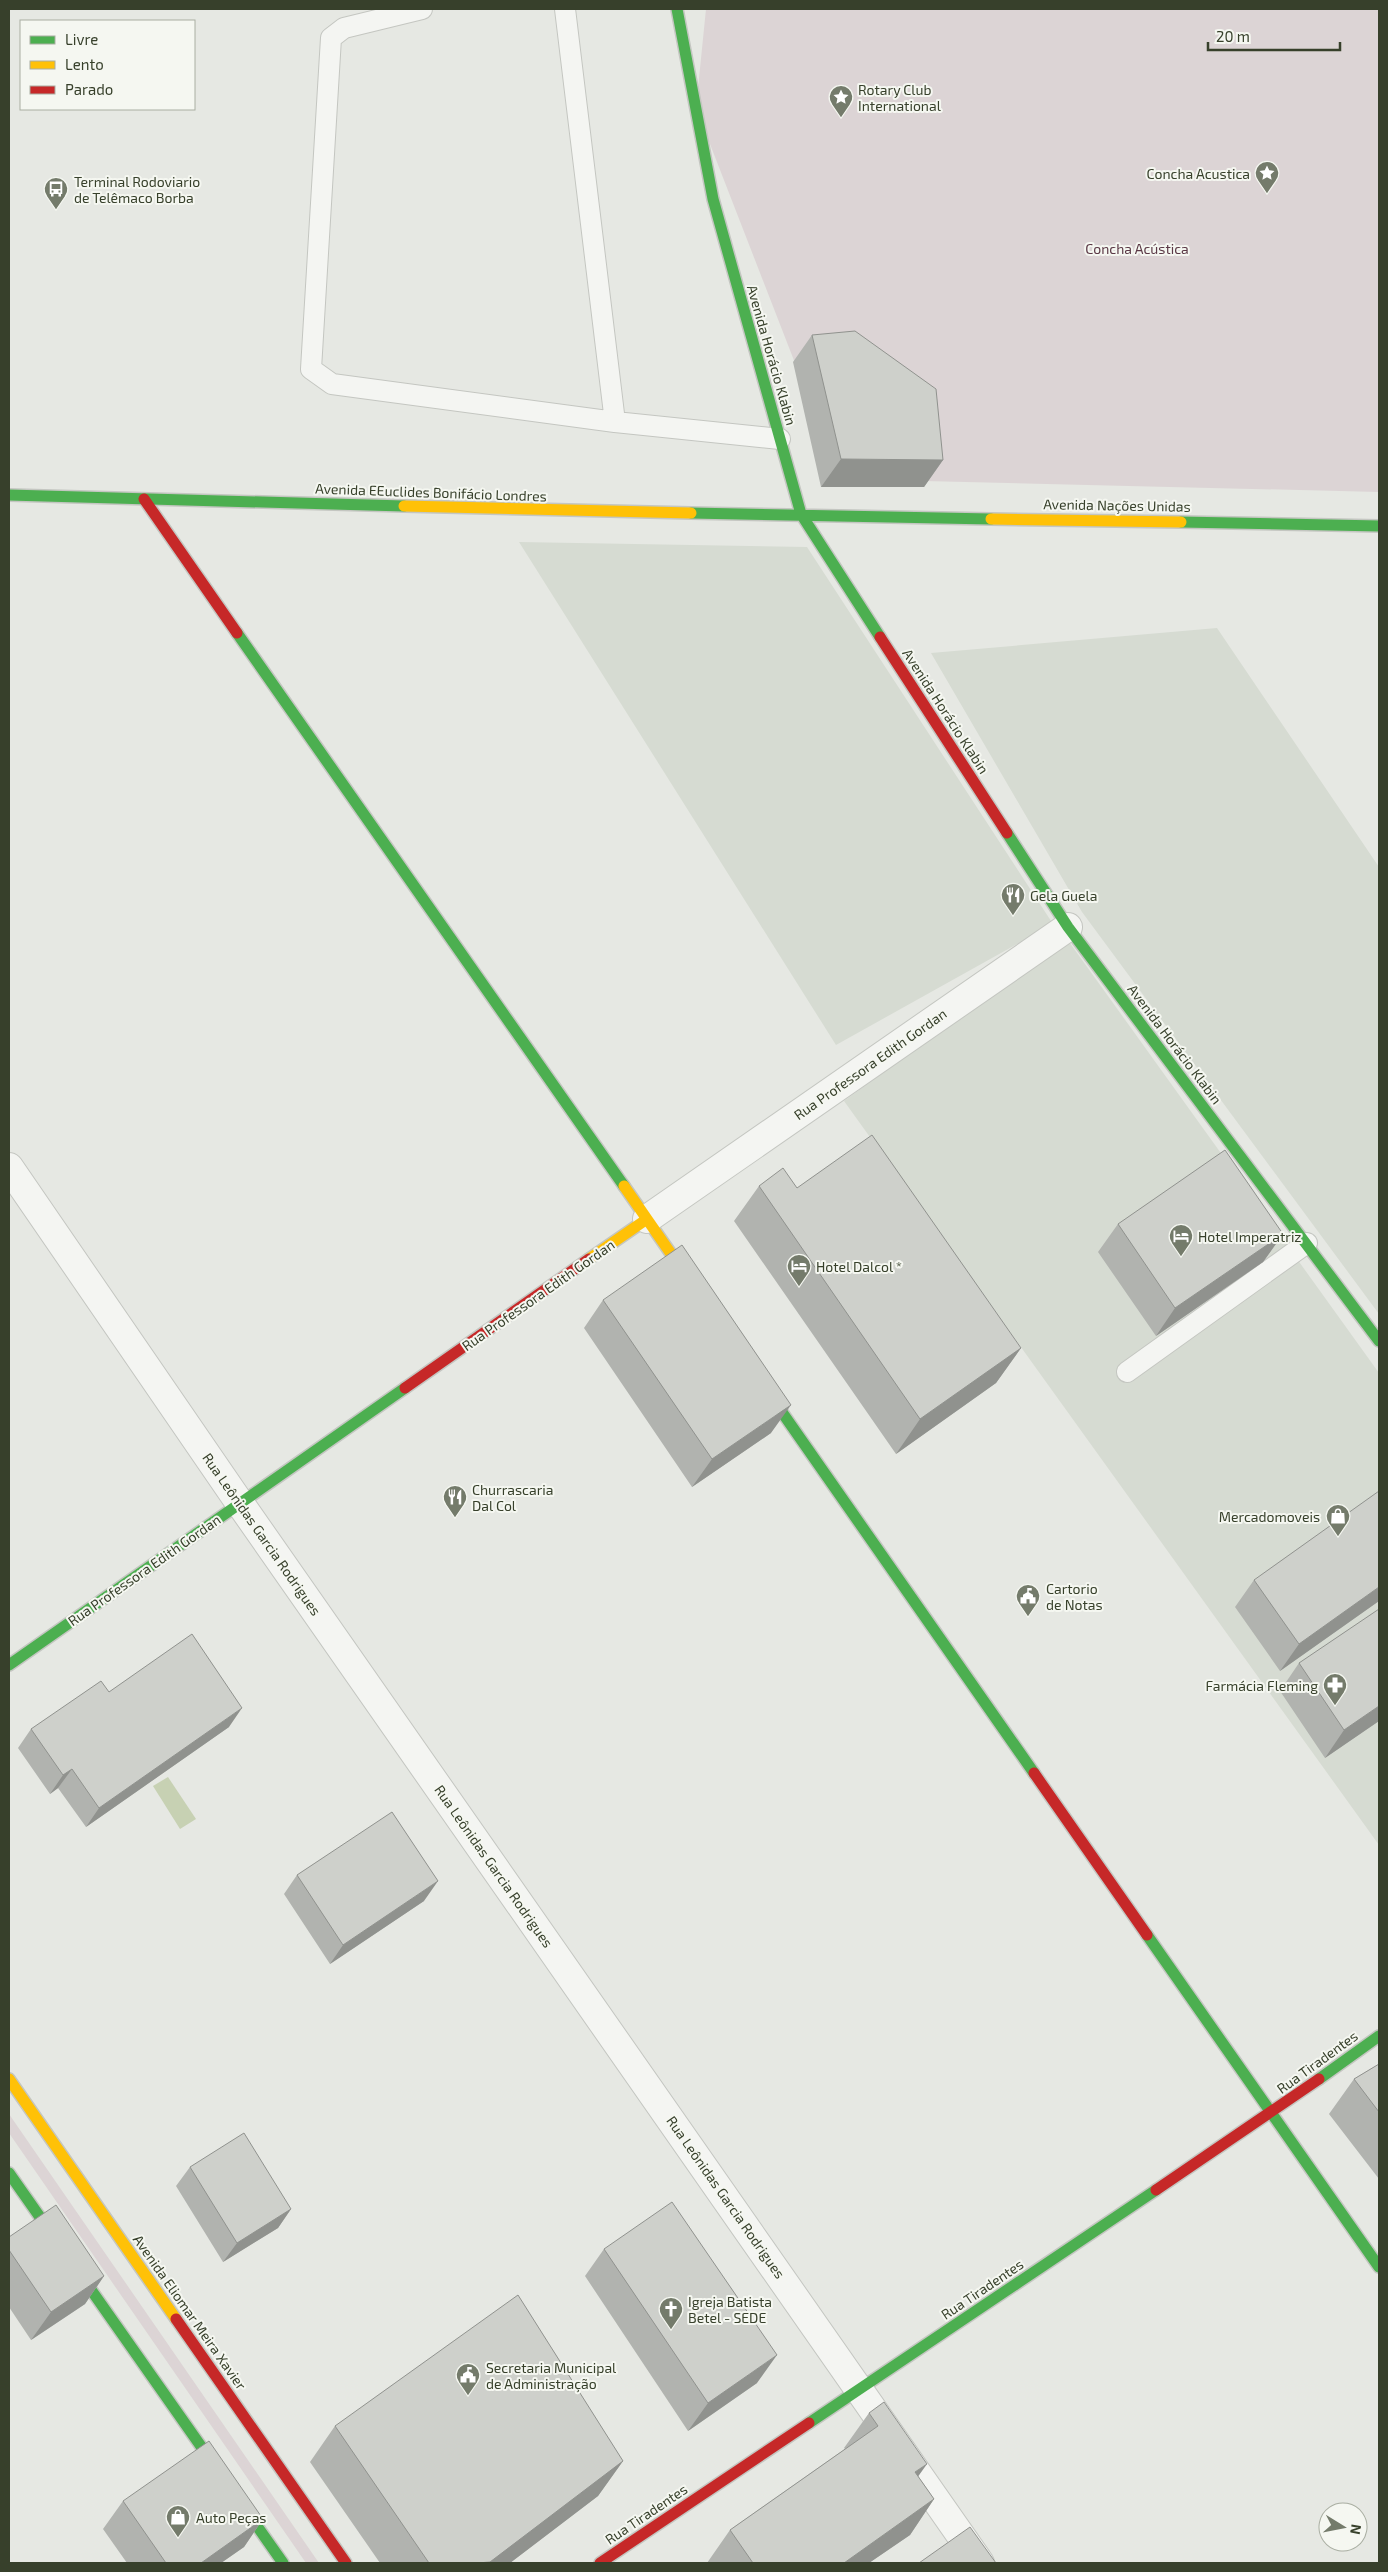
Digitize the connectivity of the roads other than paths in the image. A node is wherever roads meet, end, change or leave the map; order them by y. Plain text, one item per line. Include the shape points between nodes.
1 (422, 9) edge
2 (564, 9) edge
3 (677, 9) edge
4 (615, 422) junction
5 (780, 439) junction
6 (9, 495) edge
7 (144, 499) junction
8 (801, 514) junction
9 (853, 514) joint
10 (1379, 526) edge
11 (1068, 927) junction
12 (9, 1167) edge
13 (647, 1219) junction
14 (1307, 1243) junction
15 (698, 1292) edge
16 (1379, 1341) edge
17 (1127, 1372) dead end
18 (755, 1374) edge
19 (240, 1502) junction
20 (9, 1665) edge
21 (1379, 2036) edge
22 (9, 2079) edge
23 (1272, 2112) junction
24 (9, 2173) edge
25 (1379, 2267) edge
26 (861, 2389) junction
27 (283, 2563) edge
28 (346, 2563) edge
29 (600, 2563) edge
30 (980, 2563) edge

1 - 4 lane via 344,28 330,38 311,369 332,384
2 - 4 lane
3 - 5 main road, Avenida Horácio Klabin via 713,199
4 - 5 lane
5 - 8 main road, Avenida Horácio Klabin
6 - 7 main road, Avenida EEuclides Bonifácio Londres
7 - 8 main road, Avenida EEuclides Bonifácio Londres
7 - 13 main road
8 - 9 main road, Avenida EEuclides Bonifácio Londres
8 - 11 main road, Avenida Horácio Klabin
9 - 10 main road, Avenida Nações Unidas
11 - 13 street, Rua Professora Edith Gordan
11 - 14 main road, Avenida Horácio Klabin
12 - 19 street, Rua Leônidas Garcia Rodrigues
13 - 15 main road
13 - 19 main road, Rua Professora Edith Gordan
14 - 16 main road, Avenida Horácio Klabin
14 - 17 lane
18 - 23 main road
19 - 20 main road, Rua Professora Edith Gordan
19 - 26 street, Rua Leônidas Garcia Rodrigues
21 - 23 main road, Rua Tiradentes
22 - 28 main road, Avenida Eliomar Meira Xavier
23 - 25 main road
23 - 26 main road, Rua Tiradentes
24 - 27 main road
26 - 29 main road, Rua Tiradentes
26 - 30 street, Rua Leônidas Garcia Rodrigues

